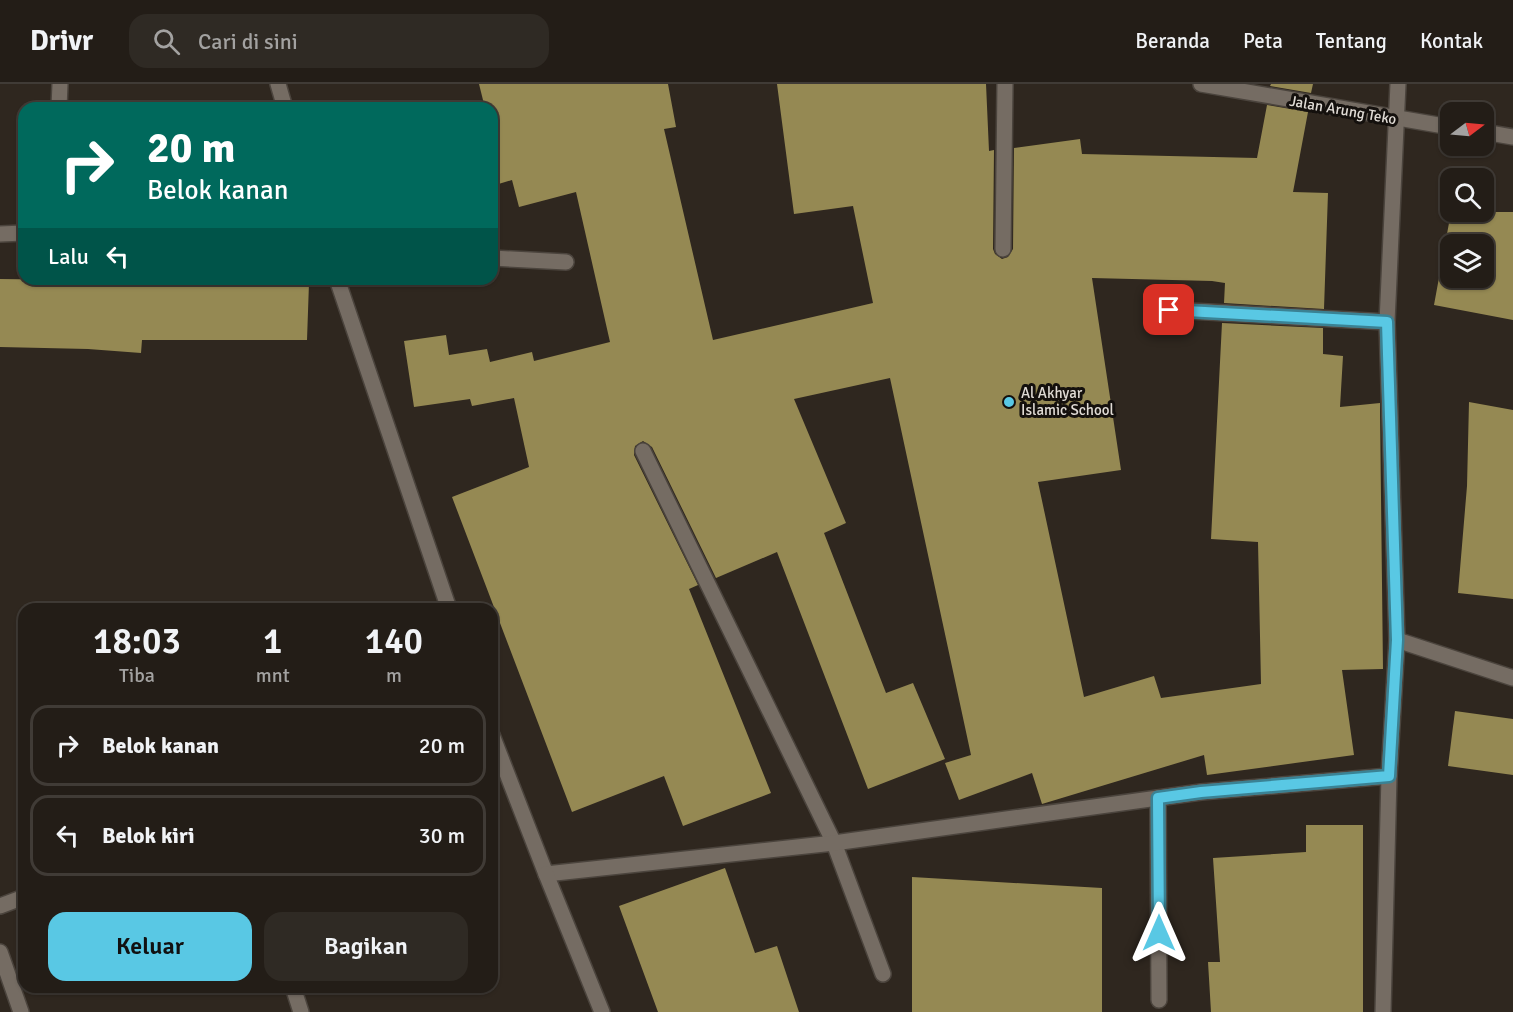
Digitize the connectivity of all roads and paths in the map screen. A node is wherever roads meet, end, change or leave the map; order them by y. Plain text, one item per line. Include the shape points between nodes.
1 (60, 84) edge
2 (278, 84) edge
3 (1005, 84) edge
4 (1201, 84) edge
5 (1398, 84) edge
6 (59, 102) edge
7 (283, 102) edge
8 (1396, 119) junction
9 (1440, 126) edge
10 (1494, 134) edge
11 (1513, 137) edge
12 (18, 233) edge
13 (0, 234) edge
14 (1003, 249) dead end
15 (498, 258) edge
16 (566, 262) dead end
17 (339, 285) edge
18 (1154, 309) dead end
19 (1387, 322) junction
20 (643, 451) dead end
21 (447, 603) edge
22 (1397, 640) junction
23 (1513, 678) edge
24 (498, 750) edge
25 (1389, 776) junction
26 (1158, 798) junction
27 (834, 843) junction
28 (546, 874) junction
29 (18, 899) edge
30 (0, 906) edge
31 (0, 952) edge
32 (883, 974) dead end
33 (294, 993) edge
34 (1159, 1000) dead end
35 (21, 1012) edge
36 (301, 1012) edge
37 (602, 1012) edge
38 (1383, 1012) edge

1 - 6 street
2 - 7 street
3 - 14 street
4 - 8 street, Jalan Arung Teko
5 - 8 street
8 - 9 street, Jalan Arung Teko
8 - 19 street
10 - 11 street
12 - 13 street
15 - 16 street
17 - 21 street
18 - 19 street
19 - 22 street
20 - 27 street
22 - 23 street
22 - 25 street
24 - 28 street
25 - 26 street
25 - 38 street
26 - 27 street
26 - 34 street
27 - 28 street
27 - 32 street
28 - 37 street
29 - 30 street
31 - 35 street
33 - 36 street

